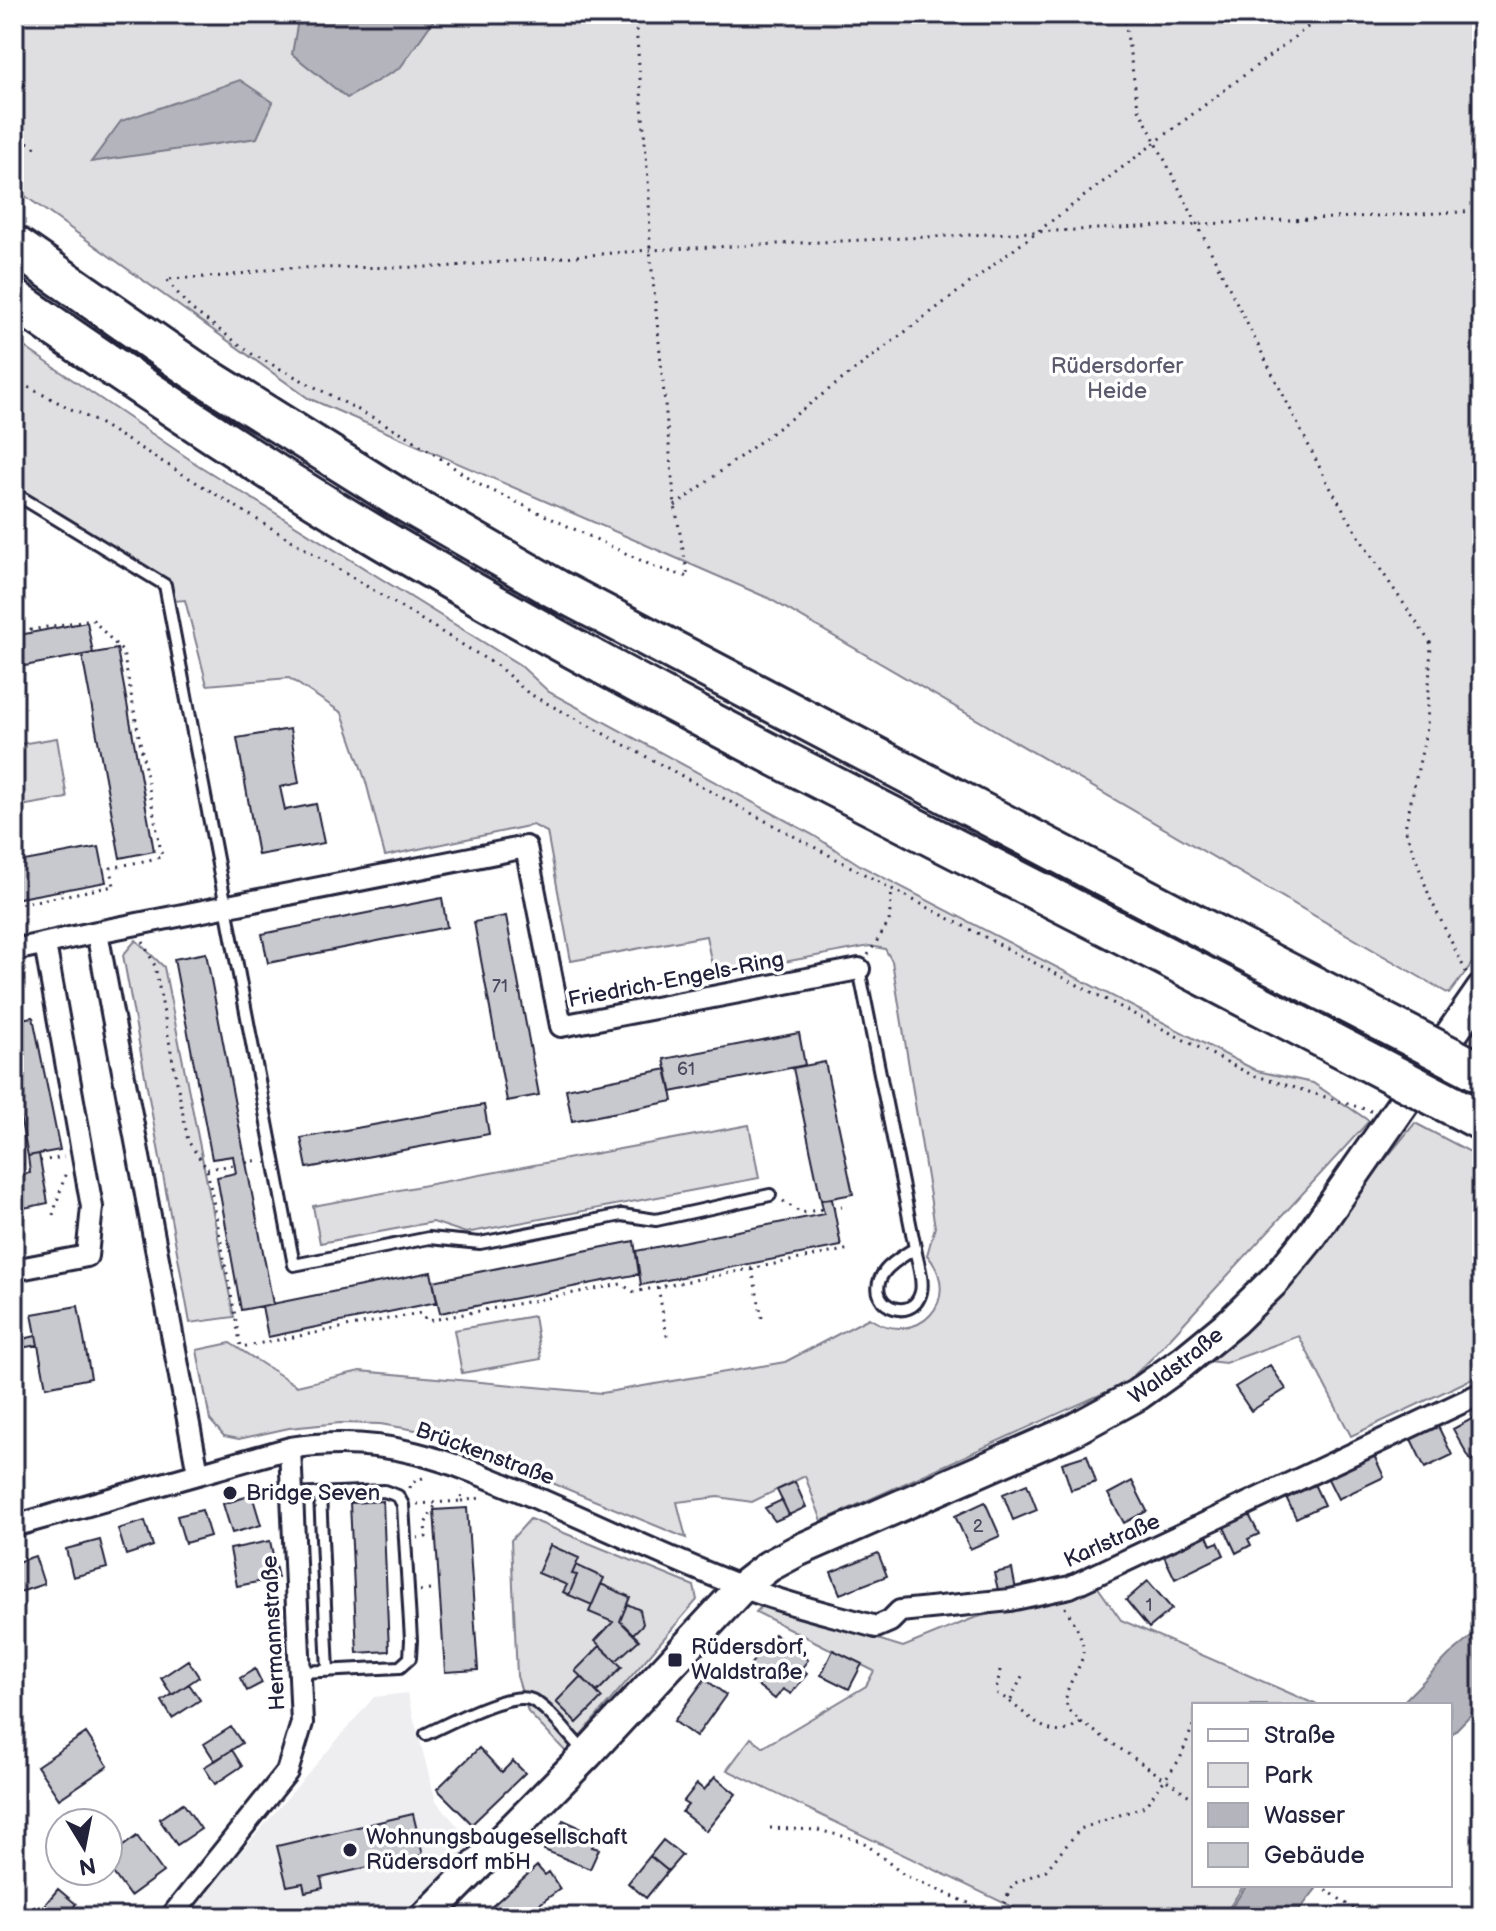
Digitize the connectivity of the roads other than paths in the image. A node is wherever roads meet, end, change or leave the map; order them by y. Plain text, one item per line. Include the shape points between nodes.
1 (14, 245) edge
2 (14, 299) edge
3 (14, 493) edge
4 (226, 904) junction
5 (97, 932) junction
6 (45, 944) junction
7 (14, 950) edge
8 (859, 969) joint
9 (1477, 987) edge
10 (1482, 1073) edge
11 (1482, 1121) edge
12 (775, 1197) road end
13 (915, 1248) junction
14 (14, 1270) edge
15 (1482, 1393) edge
16 (290, 1448) junction
17 (198, 1473) junction
18 (320, 1494) junction
19 (292, 1495) junction
20 (14, 1526) edge
21 (742, 1587) junction
22 (328, 1671) junction
23 (301, 1672) junction
24 (426, 1734) dead end
25 (587, 1754) junction
26 (171, 1917) edge
27 (426, 1917) edge

1 - 10 highway, bridge via 194,370 542,581
2 - 11 highway, bridge via 175,411 376,536 536,627
3 - 4 lane via 165,585
4 - 5 street, Friedrich-Engels-Ring
4 - 8 street, Friedrich-Engels-Ring via 526,847 561,1026
4 - 12 lane via 294,1265 429,1238 480,1243 622,1215 656,1220
5 - 6 street
5 - 17 street
6 - 7 street
6 - 14 street via 92,1207 87,1256
8 - 13 lane
9 - 21 street, Waldstraße via 1311,1236 1276,1279 1183,1362 1073,1430 797,1551
13 - 13 lane via 885,1270 879,1282 884,1303 896,1309 915,1304 921,1292
15 - 21 street, Karlstraße via 1055,1592 900,1611 876,1627
16 - 17 street, Brückenstraße
16 - 19 street, Hermannstraße
16 - 21 street, Brückenstraße via 367,1444 442,1459
17 - 20 street, Brückenstraße
18 - 19 lane
18 - 22 lane
18 - 22 lane via 384,1491 398,1496 403,1505 411,1640 410,1658 400,1667
19 - 23 street, Hermannstraße
21 - 25 street, Waldstraße
22 - 23 lane
23 - 26 street, Hermannstraße via 302,1723 287,1772
24 - 25 lane via 511,1698 530,1699
25 - 27 street, Waldstraße

